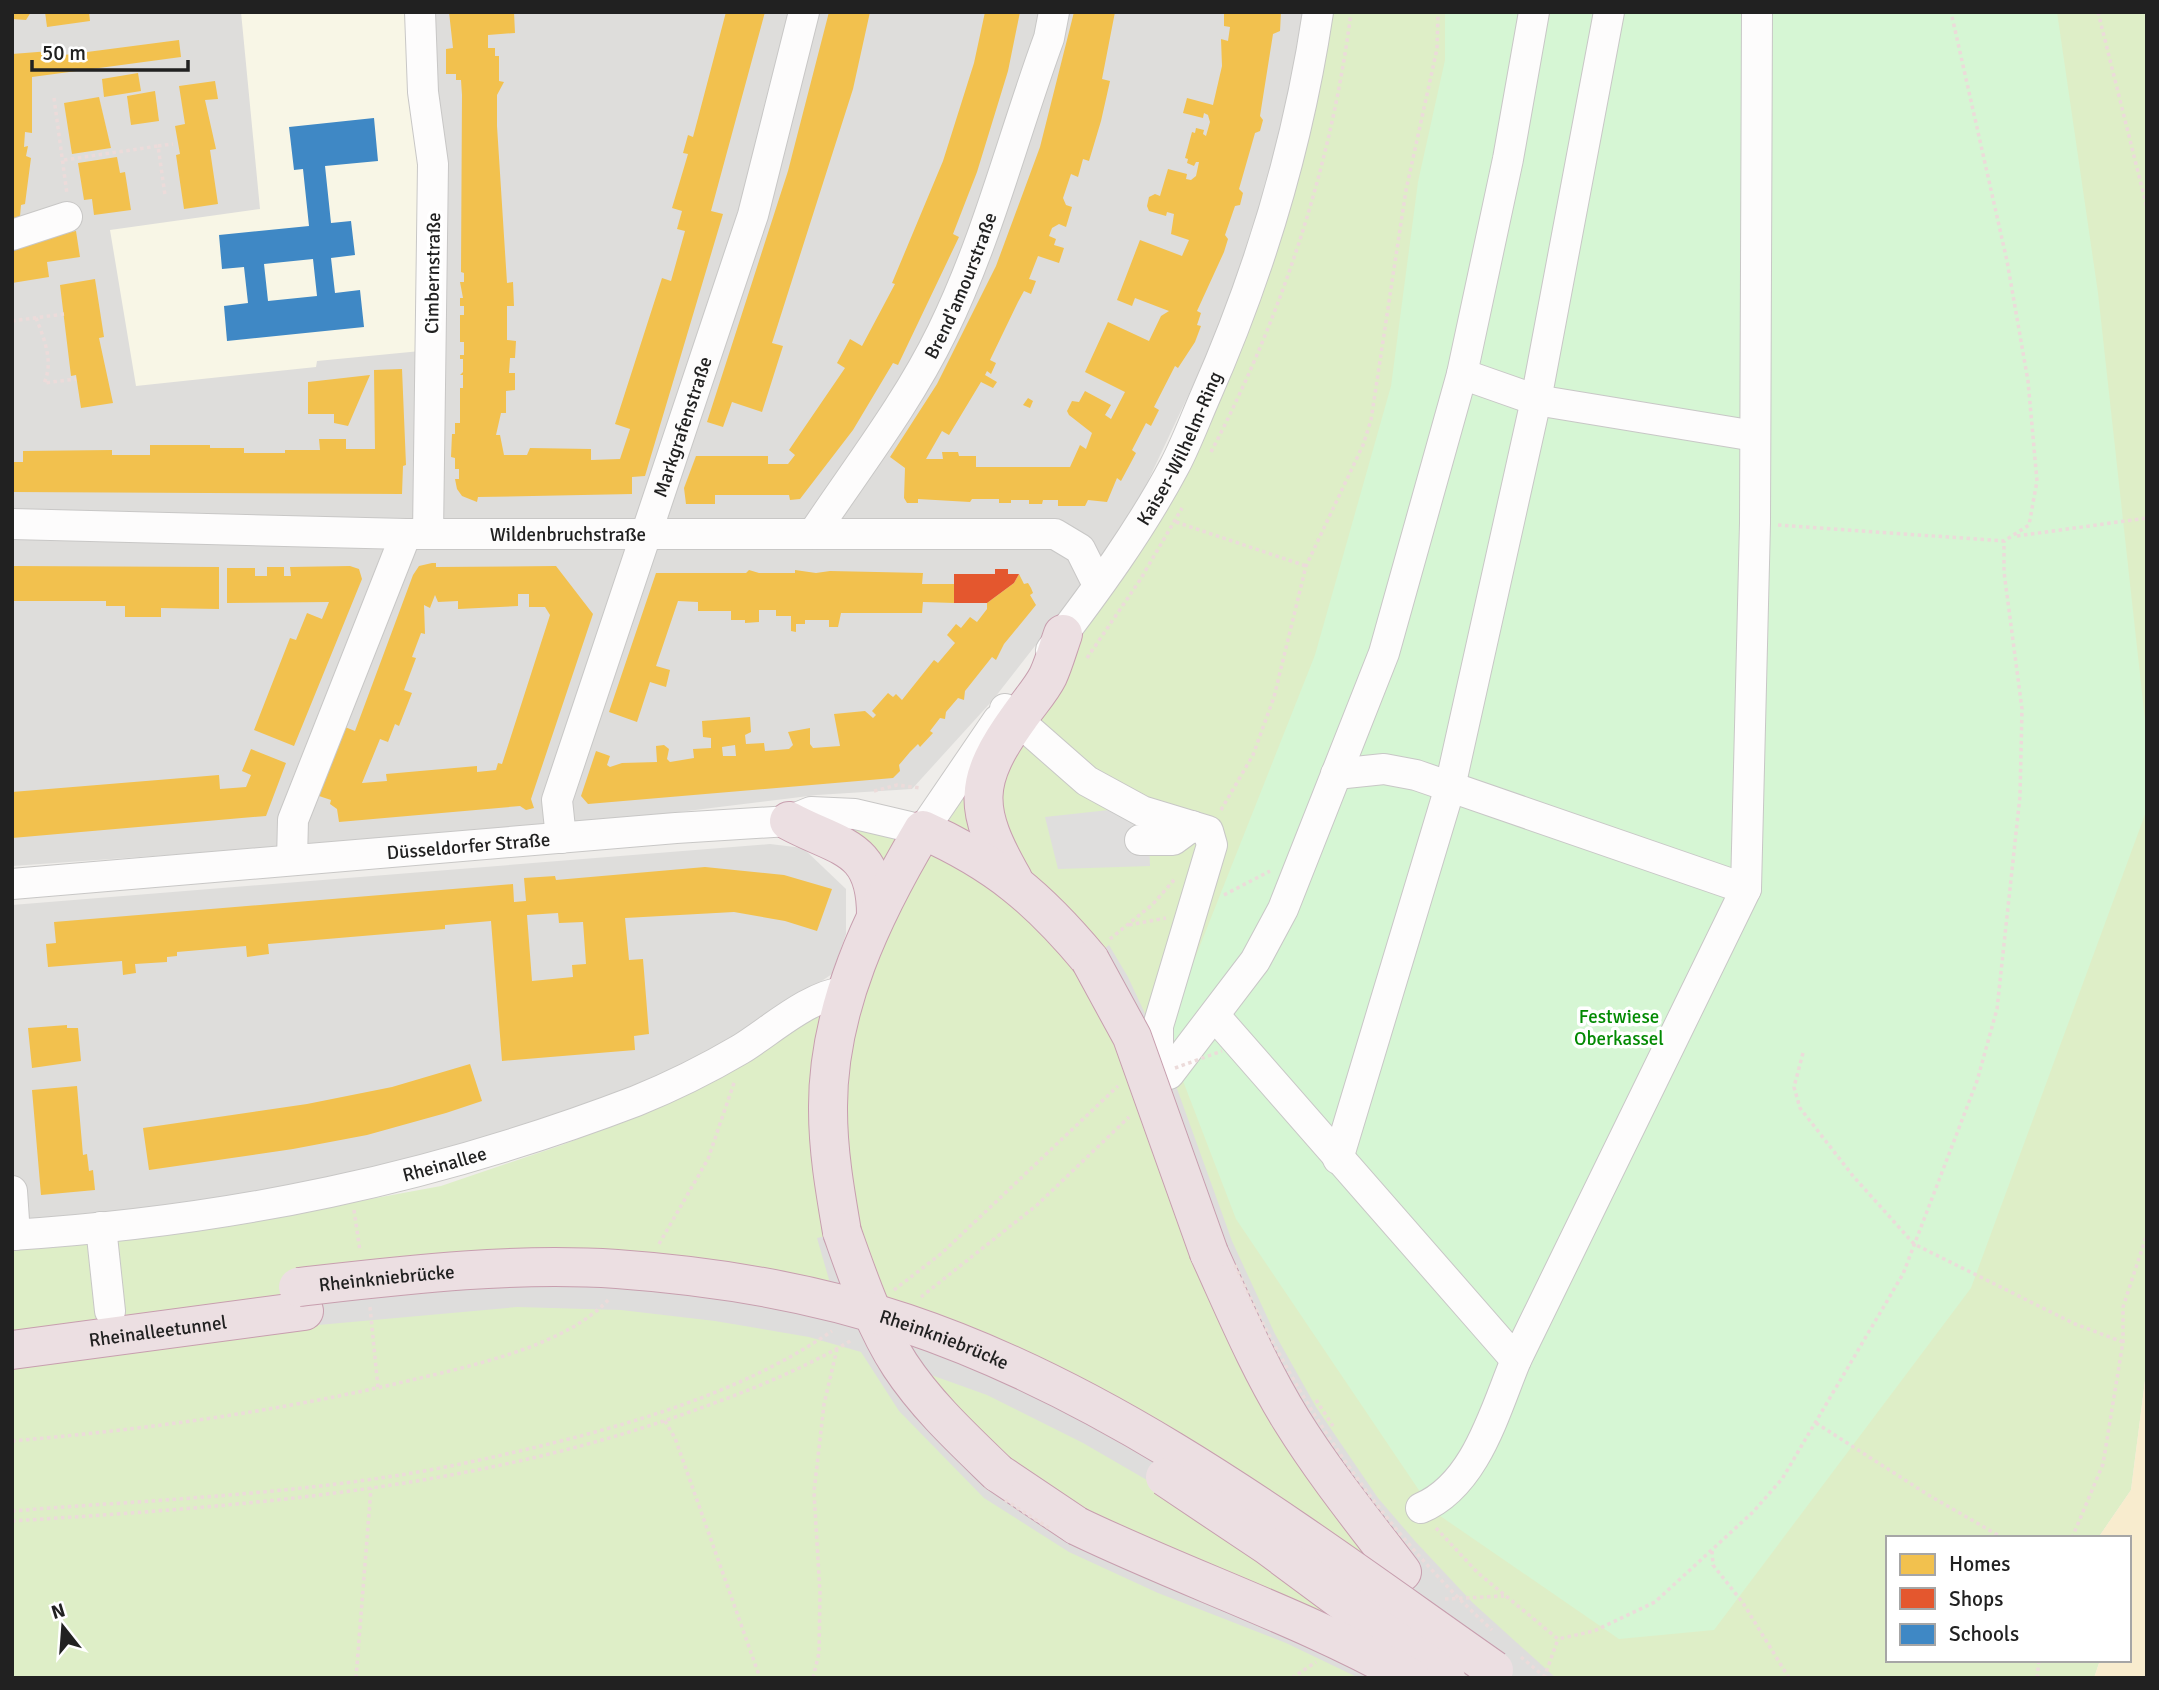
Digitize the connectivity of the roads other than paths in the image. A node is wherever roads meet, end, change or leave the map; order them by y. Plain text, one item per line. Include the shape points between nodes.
1 (420, 12) edge
2 (804, 12) edge
3 (1054, 12) edge
4 (1318, 12) edge
5 (1534, 12) edge
6 (1609, 12) edge
7 (1757, 12) edge
8 (67, 217) road end
9 (12, 235) edge
10 (1462, 373) junction
11 (1536, 400) junction
12 (1755, 436) junction
13 (12, 524) edge
14 (417, 534) junction
15 (648, 534) junction
16 (813, 534) junction
17 (1098, 585) junction
18 (1062, 635) joint
19 (1012, 713) junction
20 (1336, 774) junction
21 (1450, 787) junction
22 (789, 821) junction
23 (923, 830) junction
24 (561, 838) junction
25 (292, 860) junction
26 (1014, 881) junction
27 (12, 884) edge
28 (1746, 889) junction
29 (876, 915) junction
30 (846, 991) junction
31 (1215, 1016) junction
32 (1338, 1159) junction
33 (12, 1191) edge
34 (101, 1227) junction
35 (14, 1235) edge
36 (301, 1299) junction
37 (110, 1311) junction
38 (12, 1323) edge
39 (12, 1350) edge
40 (1516, 1360) junction
41 (1421, 1508) road end
42 (1503, 1665) edge
43 (1411, 1678) edge
44 (1446, 1678) edge

1 - 14 street, Cimbernstraße via 423,92 433,164
2 - 15 street, Markgrafenstraße via 753,215
3 - 16 street, Brend'amourstraße via 998,193 942,333
4 - 17 street, Kaiser-Wilhelm-Ring via 1288,162 1223,355 1175,464
5 - 10 street
6 - 11 street
7 - 12 street
8 - 9 street
10 - 11 street
10 - 20 street via 1384,653
11 - 12 street
11 - 21 street
12 - 28 street
13 - 14 street, Wildenbruchstraße
14 - 15 street, Wildenbruchstraße
14 - 25 street, Cimbernstraße via 293,820
15 - 16 street, Wildenbruchstraße
15 - 24 street, Markgrafenstraße via 557,800
16 - 17 street, Wildenbruchstraße via 1055,534 1080,549
17 - 18 street, Kaiser-Wilhelm-Ring
18 - 19 highway via 1047,677
19 - 23 street
19 - 26 highway via 985,775 983,798 987,830
19 - 31 street via 1141,823 1200,829 1212,845 1158,1026 1158,1048 1169,1074
20 - 21 street via 1384,769
20 - 31 street via 1283,909 1255,961
21 - 28 street
21 - 32 street
22 - 23 street, Düsseldorfer Straße via 811,812 855,814
22 - 24 street, Düsseldorfer Straße
22 - 29 highway via 830,837 860,858 874,887
23 - 26 highway via 959,846
23 - 29 highway
24 - 25 street, Düsseldorfer Straße
25 - 27 street, Düsseldorfer Straße
26 - 42 highway, bridge via 1095,953 1132,1037 1209,1253 1251,1346 1291,1419 1335,1486 1402,1572
28 - 40 street
29 - 30 highway
30 - 34 street, Rheinallee via 829,993 663,1090 557,1131 350,1190
30 - 43 highway, bridge via 835,1038 828,1107 831,1173 842,1232 866,1297 900,1365 943,1420 998,1472 1077,1526
31 - 32 street
32 - 40 street
33 - 35 street
34 - 35 street, Rheinallee
34 - 37 street
36 - 37 highway, Rheinalleetunnel
36 - 39 highway, Rheinalleetunnel
36 - 42 highway, Rheinkniebrücke, bridge via 517,1267 616,1269 722,1280 814,1297 905,1323 991,1356 1172,1451
36 - 44 highway, Rheinkniebrücke, bridge via 618,1294 719,1306 898,1347 982,1379 1156,1471 1268,1546
37 - 38 highway, Rheinalleetunnel
40 - 41 street via 1475,1454 1446,1491

